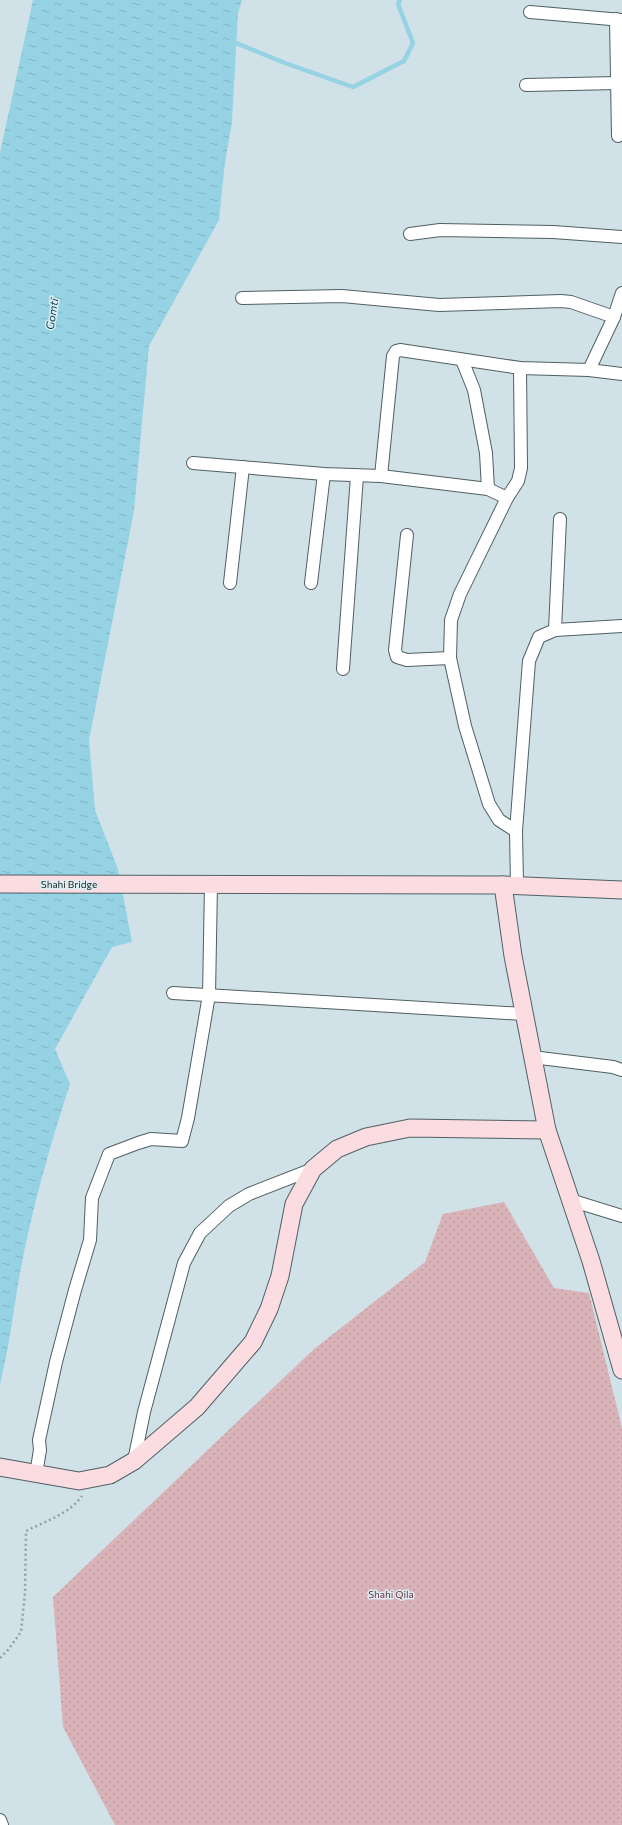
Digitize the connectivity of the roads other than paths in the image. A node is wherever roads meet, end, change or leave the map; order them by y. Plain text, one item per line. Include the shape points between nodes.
1 (530, 12) dead end
2 (619, 19) edge
3 (617, 83) junction
4 (526, 85) dead end
5 (618, 136) dead end
6 (410, 234) dead end
7 (622, 238) edge
8 (622, 293) edge
9 (242, 298) dead end
10 (614, 317) junction
11 (462, 360) junction
12 (520, 368) junction
13 (589, 370) junction
14 (622, 374) edge
15 (193, 463) dead end
16 (243, 467) junction
17 (324, 474) junction
18 (357, 476) junction
19 (381, 476) junction
20 (488, 489) junction
21 (507, 498) junction
22 (560, 519) dead end
23 (407, 535) dead end
24 (230, 583) dead end
25 (311, 583) dead end
26 (622, 626) edge
27 (555, 630) junction
28 (450, 658) junction
29 (343, 669) dead end
30 (516, 831) junction
31 (0, 884) edge
32 (211, 884) junction
33 (510, 885) junction
34 (622, 890) edge
35 (173, 993) dead end
36 (209, 995) junction
37 (524, 1014) junction
38 (532, 1057) junction
39 (622, 1070) edge
40 (546, 1130) junction
41 (313, 1169) junction
42 (570, 1200) junction
43 (622, 1216) edge
44 (622, 1370) edge
45 (134, 1461) junction
46 (3, 1468) edge
47 (36, 1474) junction
48 (0, 1820) edge
49 (2, 1825) edge

1 - 2 street
2 - 3 street
3 - 4 street
3 - 5 street
6 - 7 street via 440,230 553,232
8 - 10 street
9 - 10 street via 342,296 438,305 561,301
10 - 13 street
11 - 12 street
11 - 19 street via 396,351 393,356
11 - 20 street via 474,390 486,453
12 - 13 street
12 - 21 street via 520,468 518,481
13 - 14 street
15 - 16 street
16 - 17 street
16 - 24 street
17 - 18 street
17 - 25 street
18 - 19 street
18 - 29 street
19 - 20 street
20 - 21 street
21 - 28 street via 460,594 451,620
22 - 27 street
23 - 28 street via 395,650 397,657 407,660
26 - 27 street
27 - 30 street via 539,636 529,660
28 - 30 street via 465,726 489,804 499,820
30 - 33 street
31 - 32 main road, Shahi Bridge
32 - 33 main road, Shahi Bridge
32 - 36 street
33 - 34 main road, Shahi Bridge
33 - 37 main road via 513,956
35 - 36 street
36 - 37 street
36 - 47 street via 182,1141 151,1139 109,1154 92,1198 90,1240 56,1362 39,1440
37 - 38 main road
38 - 39 street
38 - 40 main road
40 - 41 main road via 410,1128 366,1137 337,1149
40 - 42 main road
41 - 45 main road via 294,1204 280,1276 269,1309 253,1342 197,1407
41 - 45 street via 249,1194 229,1206 200,1233 184,1263 144,1412
42 - 43 street
42 - 44 main road via 591,1261
45 - 47 main road via 110,1474 79,1481
46 - 47 main road
48 - 49 street

